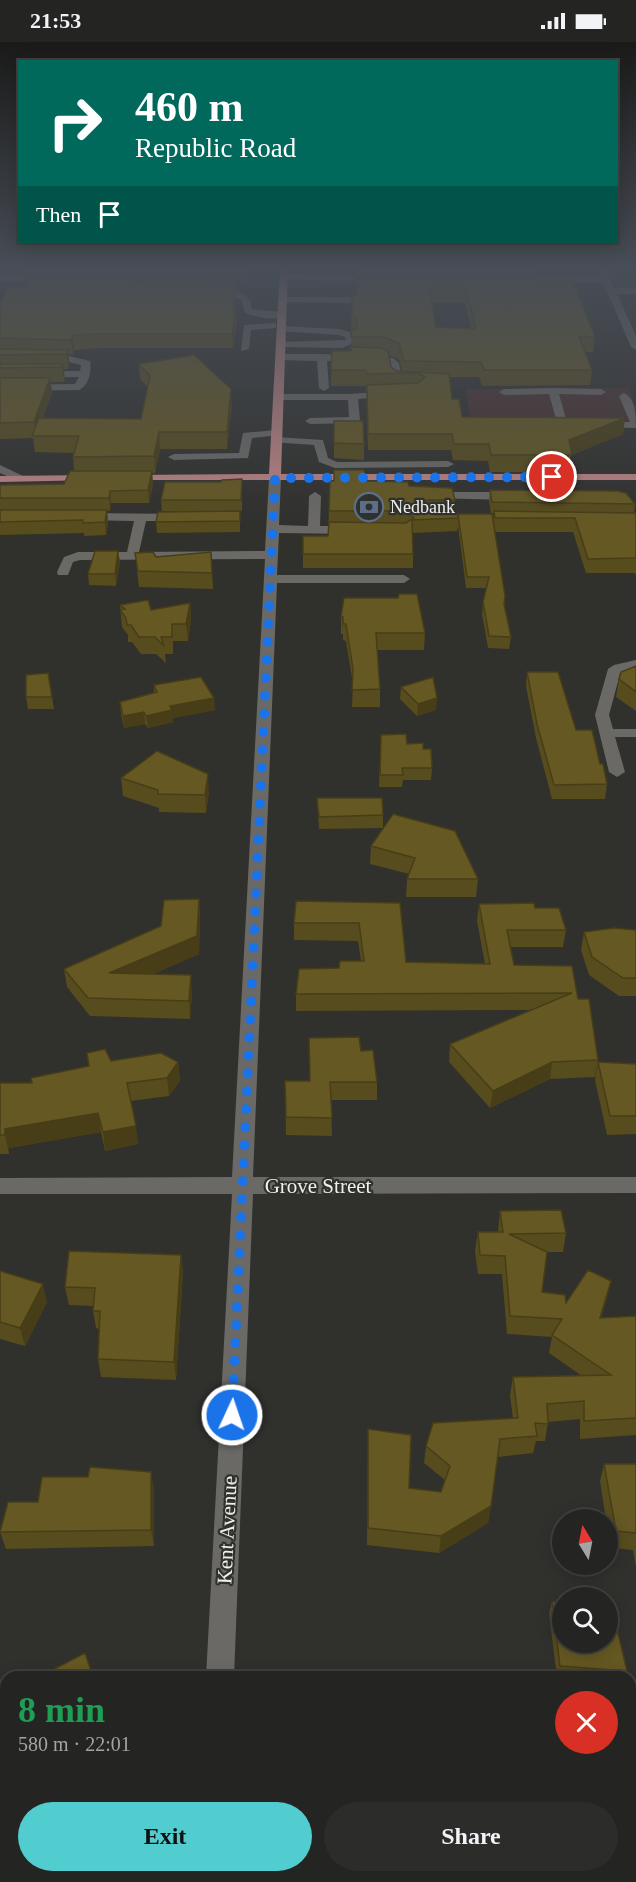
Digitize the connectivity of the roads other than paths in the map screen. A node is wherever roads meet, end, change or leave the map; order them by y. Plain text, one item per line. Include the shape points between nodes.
1 (280, 354) edge
2 (280, 357) junction
3 (0, 358) edge
4 (322, 361) junction
5 (379, 366) edge
6 (0, 374) edge
7 (85, 374) junction
8 (0, 388) edge
9 (324, 388) dead end
10 (504, 392) dead end
11 (553, 392) junction
12 (601, 392) dead end
13 (624, 396) dead end
14 (278, 397) junction
15 (353, 402) junction
16 (319, 406) dead end
17 (310, 421) dead end
18 (636, 424) edge
19 (563, 426) edge
20 (595, 426) edge
21 (277, 437) junction
22 (174, 458) dead end
23 (448, 464) dead end
24 (0, 468) edge
25 (636, 477) edge
26 (19, 478) junction
27 (275, 478) junction
28 (0, 479) edge
29 (315, 496) dead end
30 (434, 496) edge
31 (525, 496) edge
32 (70, 517) edge
33 (141, 517) junction
34 (199, 517) edge
35 (273, 529) junction
36 (314, 529) junction
37 (360, 530) edge
38 (273, 555) junction
39 (132, 557) junction
40 (63, 572) dead end
41 (271, 579) junction
42 (404, 579) dead end
43 (636, 664) edge
44 (607, 732) junction
45 (636, 733) edge
46 (617, 772) dead end
47 (636, 1185) edge
48 (0, 1186) edge
49 (242, 1186) junction
50 (220, 1671) edge

1 - 2 main road, Kent Avenue
2 - 4 street
2 - 14 main road, Kent Avenue
3 - 7 street via 74,359 86,363
4 - 5 street
4 - 9 street
4 - 15 street via 390,360 398,382 414,389 372,394
6 - 7 street
7 - 8 street via 81,384 72,388
10 - 11 street
11 - 12 street
11 - 19 street
13 - 18 street
14 - 15 street
14 - 21 main road, Kent Avenue
15 - 16 street
15 - 17 street via 355,420
18 - 20 street
21 - 22 street via 247,435 244,456
21 - 23 street via 318,442 323,460 335,465
21 - 27 main road, Kent Avenue
24 - 26 street
25 - 27 main road
26 - 27 main road
26 - 28 main road
27 - 35 street, Kent Avenue
29 - 36 street
30 - 31 street
32 - 33 street
33 - 34 street
33 - 39 street
35 - 36 street
35 - 38 street, Kent Avenue
36 - 37 street
38 - 39 street
38 - 41 street, Kent Avenue
39 - 40 street via 78,556 68,560
41 - 42 street
41 - 49 street, Kent Avenue
43 - 44 street via 613,672 602,715
44 - 45 street
44 - 46 street
47 - 49 street, Grove Street
48 - 49 street, Grove Street
49 - 50 street, Kent Avenue

